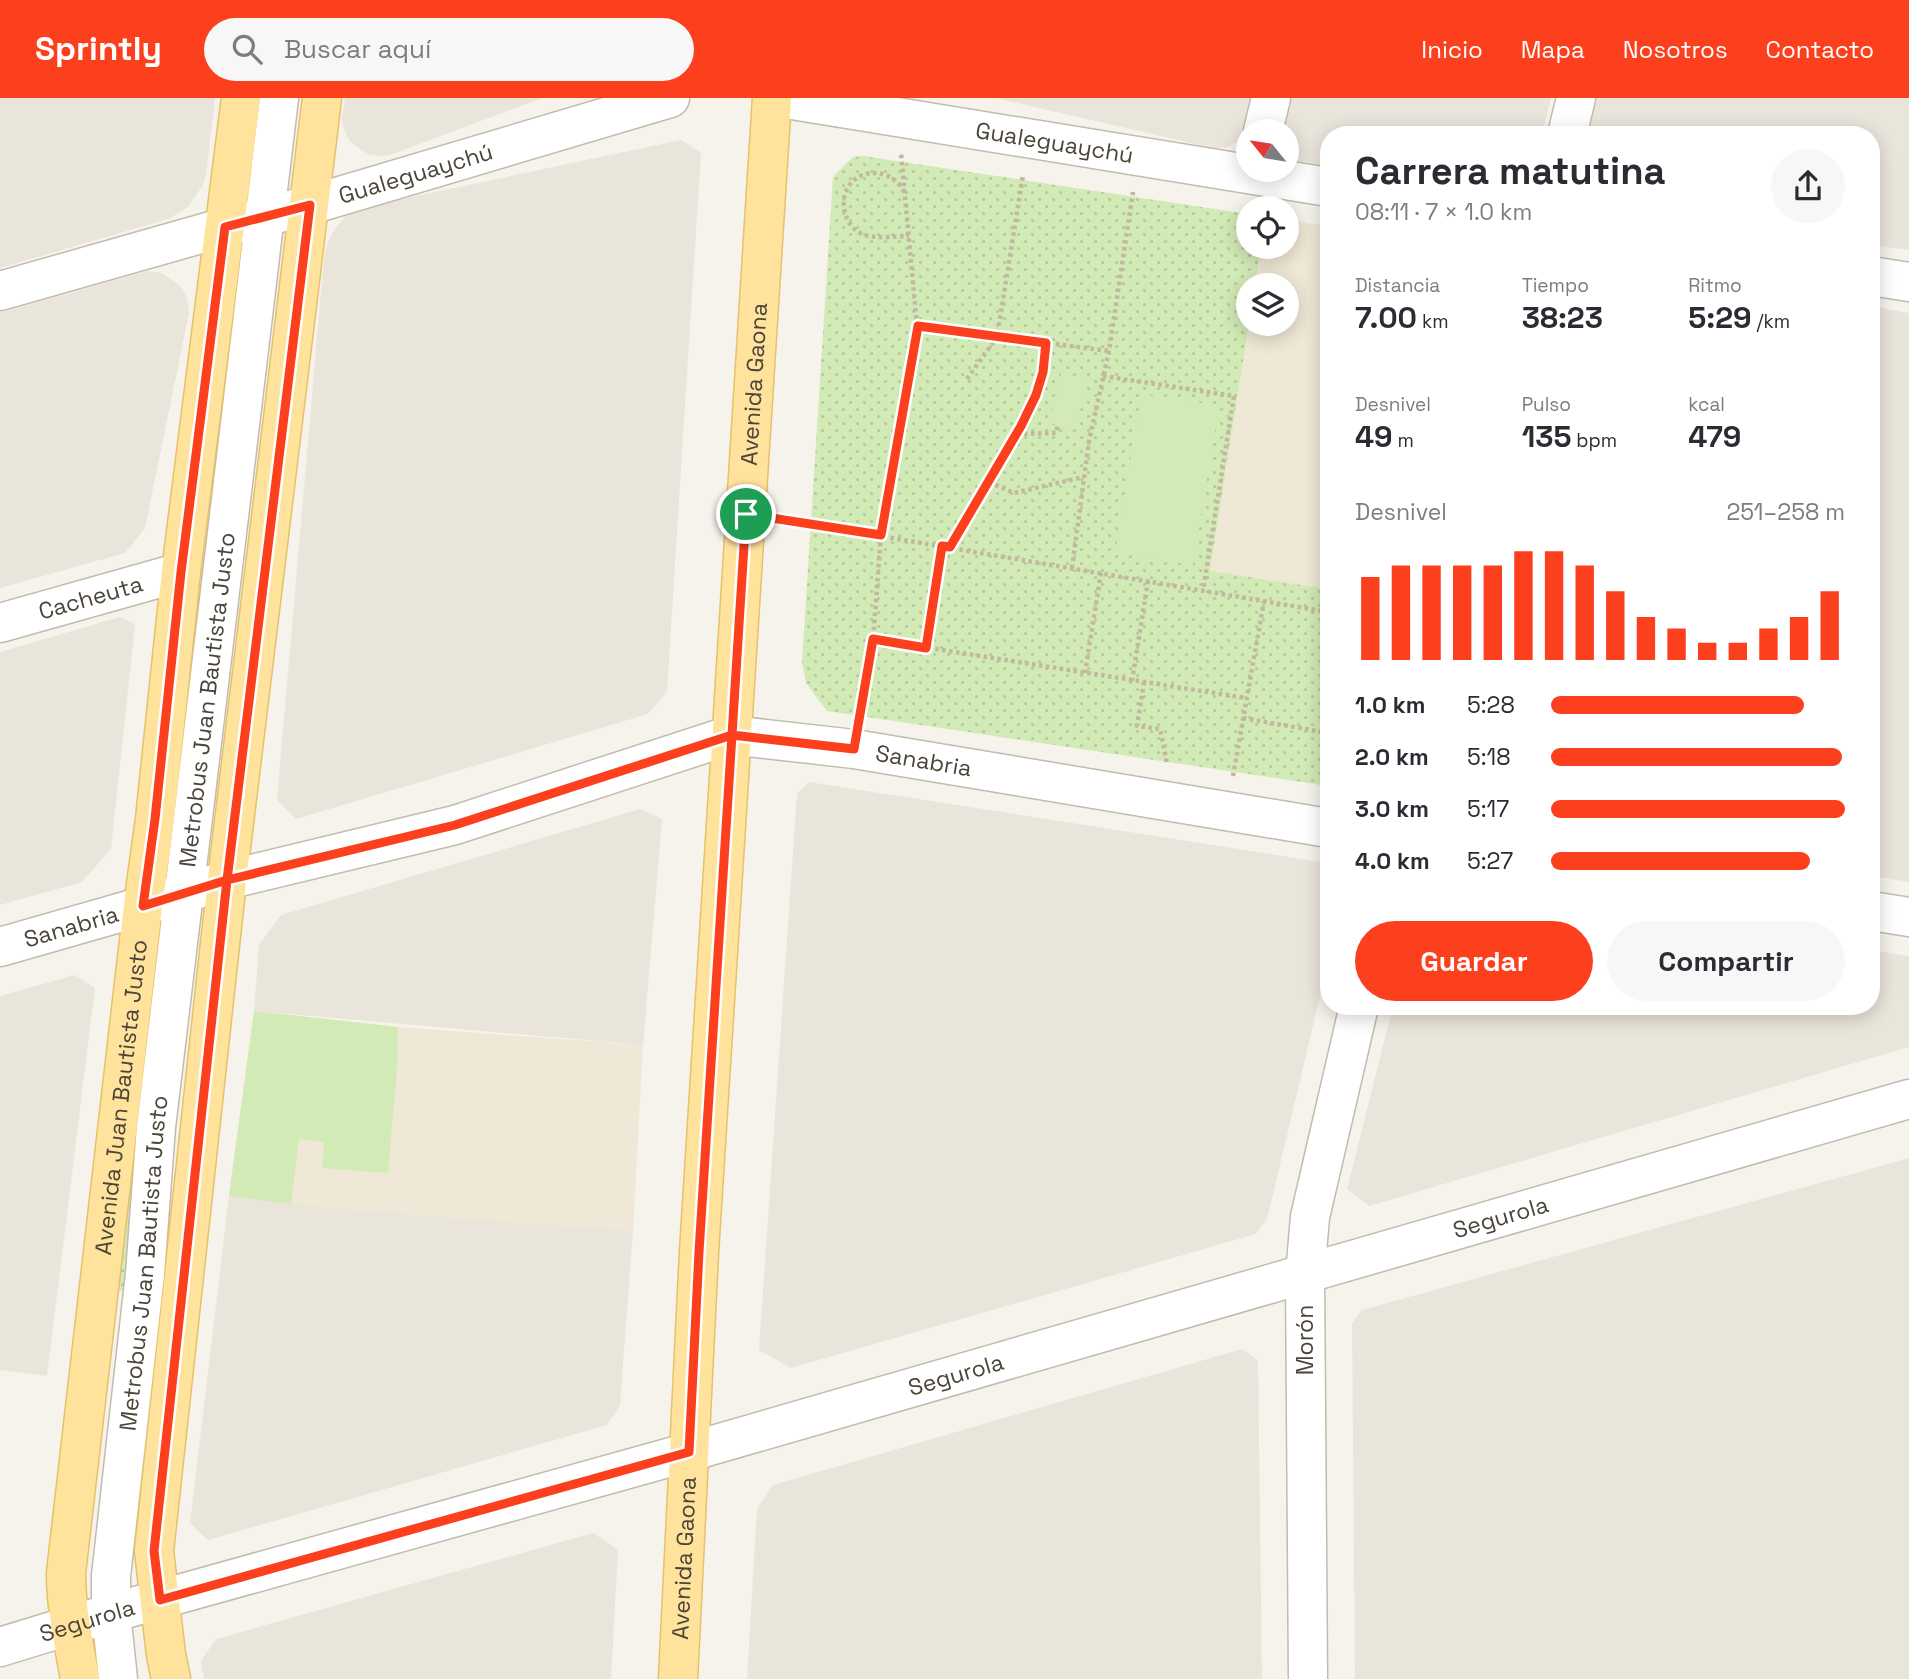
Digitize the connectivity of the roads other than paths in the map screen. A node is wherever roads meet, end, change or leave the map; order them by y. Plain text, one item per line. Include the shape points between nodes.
1 (241, 98) edge
2 (279, 98) edge
3 (322, 98) edge
4 (670, 98) edge
5 (772, 98) edge
6 (780, 98) edge
7 (1271, 98) edge
8 (1576, 98) edge
9 (914, 111) edge
10 (1266, 119) edge
11 (1569, 126) edge
12 (1236, 169) edge
13 (1299, 181) edge
14 (1320, 185) edge
15 (310, 205) junction
16 (265, 217) junction
17 (225, 227) junction
18 (1880, 277) edge
19 (1909, 282) edge
20 (0, 291) edge
21 (181, 572) junction
22 (0, 623) edge
23 (732, 735) junction
24 (1320, 827) edge
25 (227, 880) junction
26 (184, 893) junction
27 (143, 906) junction
28 (1880, 912) edge
29 (1909, 917) edge
30 (0, 947) edge
31 (1357, 1015) edge
32 (1909, 1098) edge
33 (1305, 1275) junction
34 (689, 1452) junction
35 (160, 1600) junction
36 (111, 1613) junction
37 (70, 1626) junction
38 (0, 1647) edge
39 (80, 1679) edge
40 (118, 1679) edge
41 (171, 1679) edge
42 (678, 1679) edge
43 (1308, 1679) edge

1 - 17 main road, Avenida Juan Bautista Justo
2 - 16 street, Metrobus Juan Bautista Justo
3 - 15 main road
4 - 15 street, Gualeguaychú
5 - 23 main road, Avenida Gaona
6 - 9 street, Gualeguaychú
7 - 10 street
8 - 11 street
9 - 12 street, Gualeguaychú via 1029,138
13 - 14 street, Gualeguaychú
15 - 16 street, Gualeguaychú
15 - 25 main road
16 - 17 street, Gualeguaychú
16 - 26 street, Metrobus Juan Bautista Justo
17 - 20 street, Gualeguaychú
17 - 21 main road, Avenida Juan Bautista Justo
18 - 19 street
21 - 22 street, Cacheuta
21 - 27 main road, Avenida Juan Bautista Justo
23 - 24 street, Sanabria via 854,749
23 - 25 street, Sanabria via 455,825
23 - 34 main road, Avenida Gaona
25 - 26 street, Sanabria
25 - 35 main road via 154,1551
26 - 27 street, Sanabria
26 - 36 street, Metrobus Juan Bautista Justo via 156,1128
27 - 30 street, Sanabria
27 - 37 main road, Avenida Juan Bautista Justo via 66,1573
28 - 29 street
31 - 33 street, Morón via 1310,1217
32 - 33 street, Segurola
33 - 34 street, Segurola
33 - 43 street, Morón
34 - 35 street, Segurola
34 - 42 main road, Avenida Gaona
35 - 36 street, Segurola
35 - 41 main road
36 - 37 street, Segurola
36 - 40 street, Metrobus Juan Bautista Justo
37 - 38 street, Segurola
37 - 39 main road, Avenida Juan Bautista Justo

